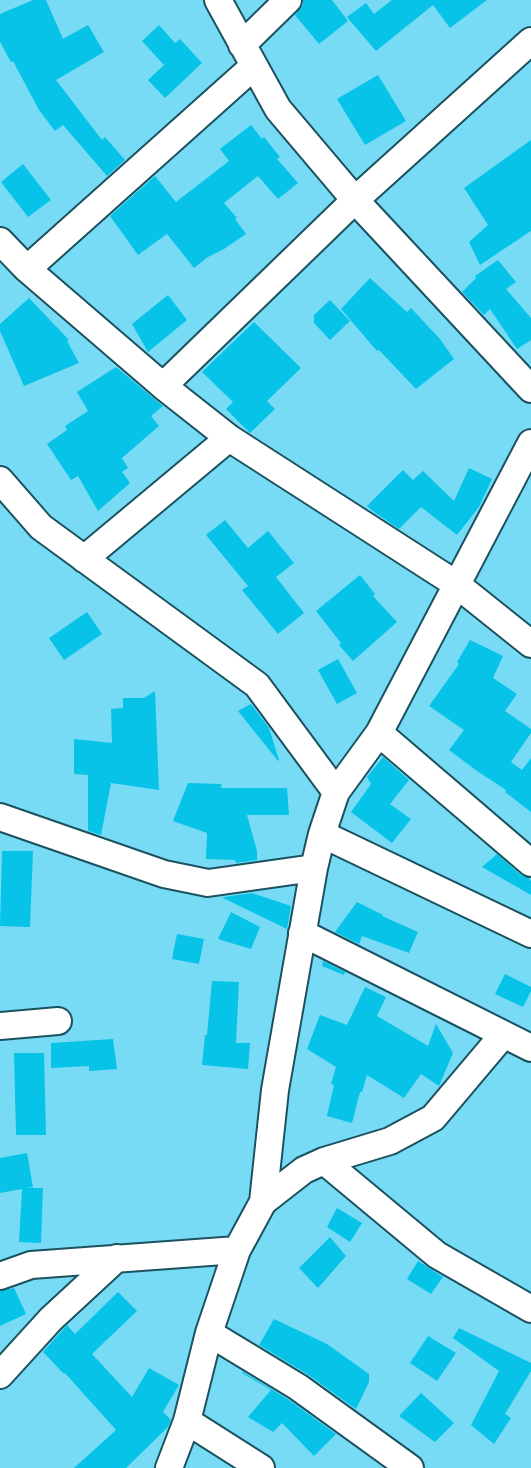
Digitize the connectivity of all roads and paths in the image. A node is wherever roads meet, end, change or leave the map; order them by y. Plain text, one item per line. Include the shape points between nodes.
1 (218, 0) edge
2 (288, 0) edge
3 (531, 41) edge
4 (248, 56) junction
5 (355, 200) junction
6 (0, 241) edge
7 (27, 269) junction
8 (163, 386) junction
9 (531, 389) edge
10 (229, 439) junction
11 (531, 443) edge
12 (0, 480) edge
13 (84, 559) junction
14 (456, 584) junction
15 (531, 644) edge
16 (379, 733) junction
17 (336, 792) junction
18 (0, 817) edge
19 (322, 834) junction
20 (531, 863) edge
21 (314, 868) junction
22 (303, 933) junction
23 (531, 934) edge
24 (58, 1021) dead end
25 (0, 1026) edge
26 (503, 1035) junction
27 (531, 1048) edge
28 (324, 1161) junction
29 (263, 1202) junction
30 (237, 1250) junction
31 (117, 1258) junction
32 (0, 1276) edge
33 (531, 1309) edge
34 (209, 1333) junction
35 (0, 1375) edge
36 (187, 1421) junction
37 (169, 1468) edge
38 (261, 1468) edge
39 (410, 1468) edge

1 - 4 street
2 - 4 street
3 - 5 street
4 - 5 street via 278,109
4 - 7 street
5 - 8 street
5 - 9 street
6 - 7 street
7 - 8 street
8 - 10 street
10 - 13 street
10 - 14 street
11 - 14 street
12 - 13 street via 41,527
13 - 17 street via 257,685
14 - 15 street
14 - 16 street
16 - 17 street
16 - 20 street
17 - 19 street
18 - 21 street via 164,874 208,883
19 - 21 street
19 - 23 street
21 - 22 street
22 - 26 street
22 - 29 street via 275,1090
24 - 25 street
26 - 27 street
26 - 28 street via 433,1118 390,1141
28 - 29 street via 304,1170
28 - 33 street via 437,1255
29 - 30 street
30 - 31 street
30 - 34 street
31 - 32 street via 31,1265
31 - 35 street via 51,1319
34 - 36 street
34 - 39 street via 298,1387
36 - 37 street
36 - 38 street

